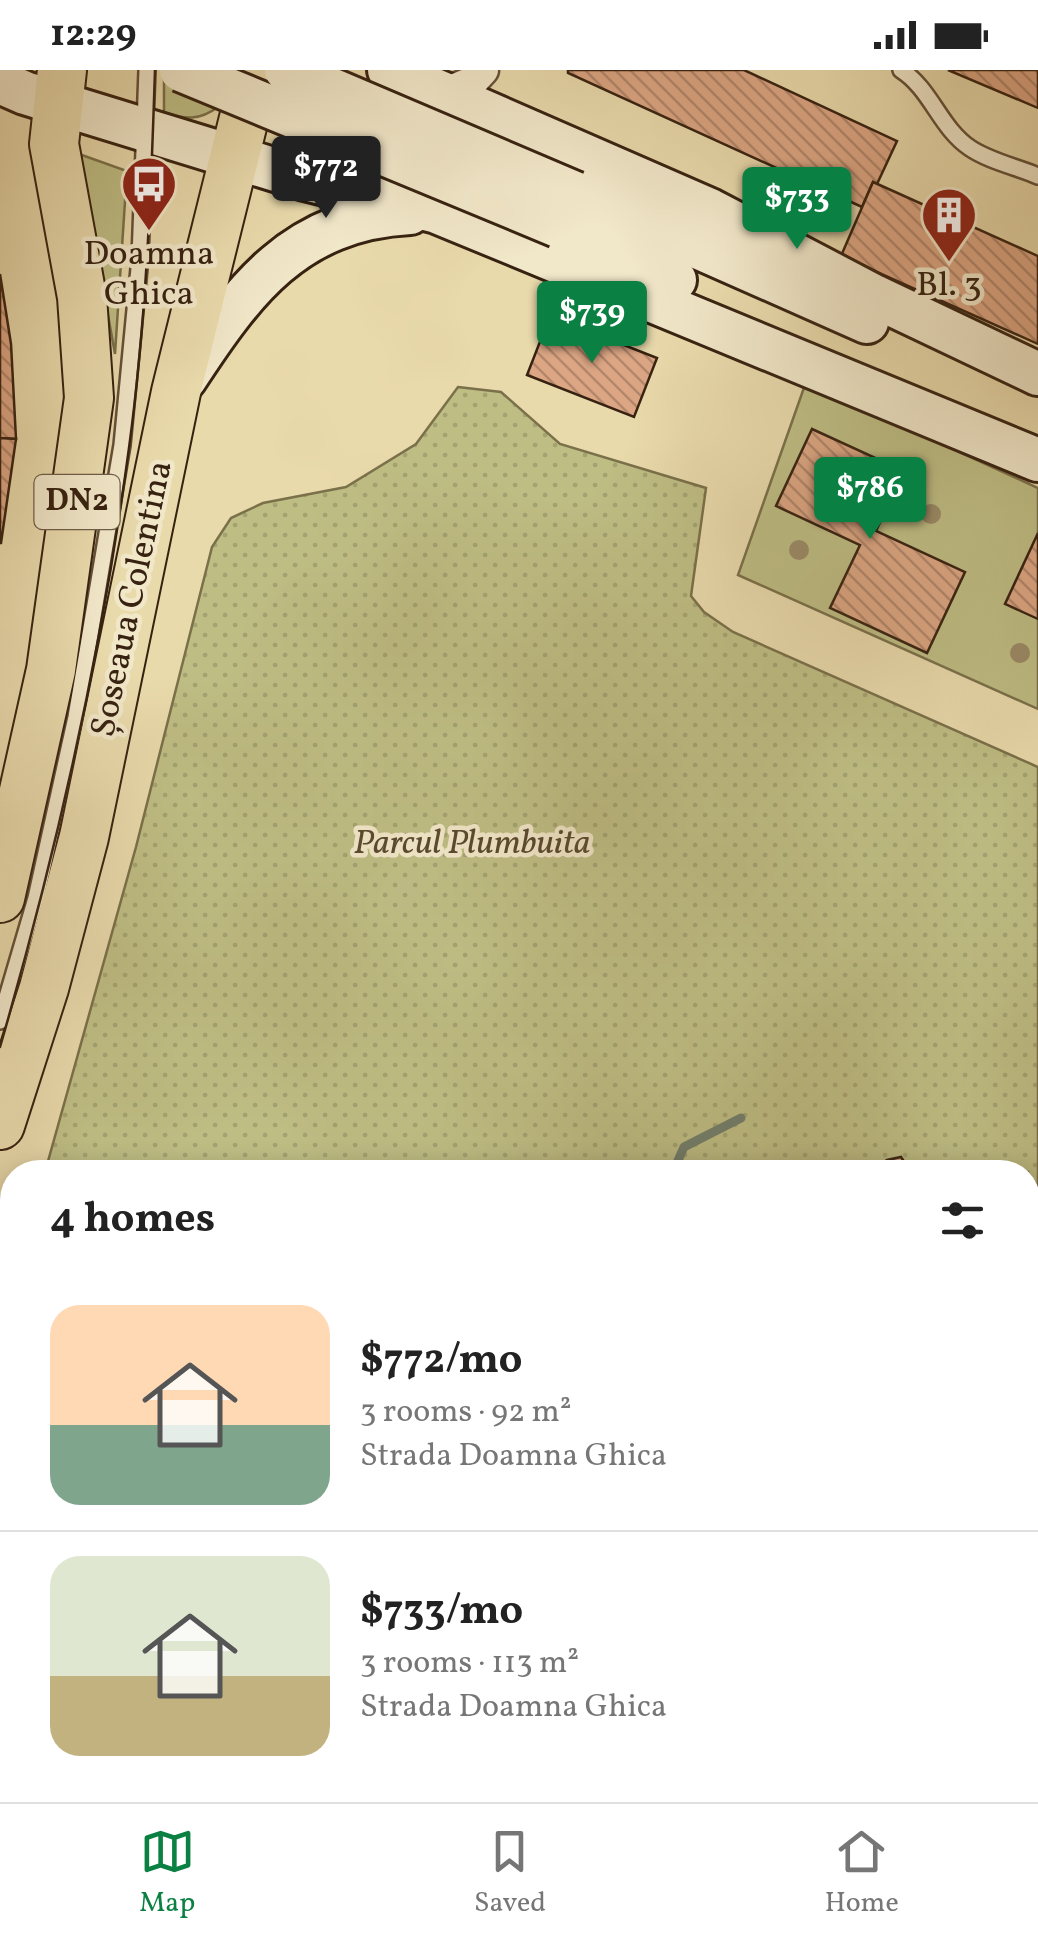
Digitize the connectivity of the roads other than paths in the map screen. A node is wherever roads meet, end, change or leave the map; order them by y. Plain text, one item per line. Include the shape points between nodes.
1 (148, 70) edge
2 (181, 70) edge
3 (256, 70) edge
4 (286, 70) edge
5 (390, 70) edge
6 (483, 70) edge
7 (900, 70) edge
8 (0, 82) edge
9 (60, 86) edge
10 (443, 94) junction
11 (146, 128) junction
12 (524, 130) junction
13 (235, 158) junction
14 (1038, 176) edge
15 (566, 210) junction
16 (436, 212) junction
17 (479, 229) junction
18 (1038, 374) edge
19 (176, 392) junction
20 (983, 396) junction
21 (1038, 400) edge
22 (1038, 442) edge
23 (1038, 460) edge
24 (0, 898) edge
25 (0, 1021) edge
26 (0, 1125) edge

1 - 11 lane
2 - 15 main road, bridge
3 - 13 main road, Șoseaua Colentina / DN2
4 - 15 main road, bridge
5 - 10 main road
6 - 10 street
7 - 14 lane via 917,80 969,148
8 - 9 main road
9 - 11 main road
9 - 24 main road, Șoseaua Colentina / DN2 via 54,144 82,298 89,398 51,670
10 - 12 main road
11 - 13 main road
11 - 25 lane via 122,445 76,717 36,898
12 - 17 lane
12 - 18 main road via 710,210
13 - 16 main road
13 - 19 main road, Șoseaua Colentina / DN2
15 - 20 main road
16 - 17 main road
16 - 19 main road via 370,218 307,240 252,284
17 - 23 main road
19 - 26 main road, Șoseaua Colentina / DN2 via 75,875
20 - 21 main road
20 - 22 main road

